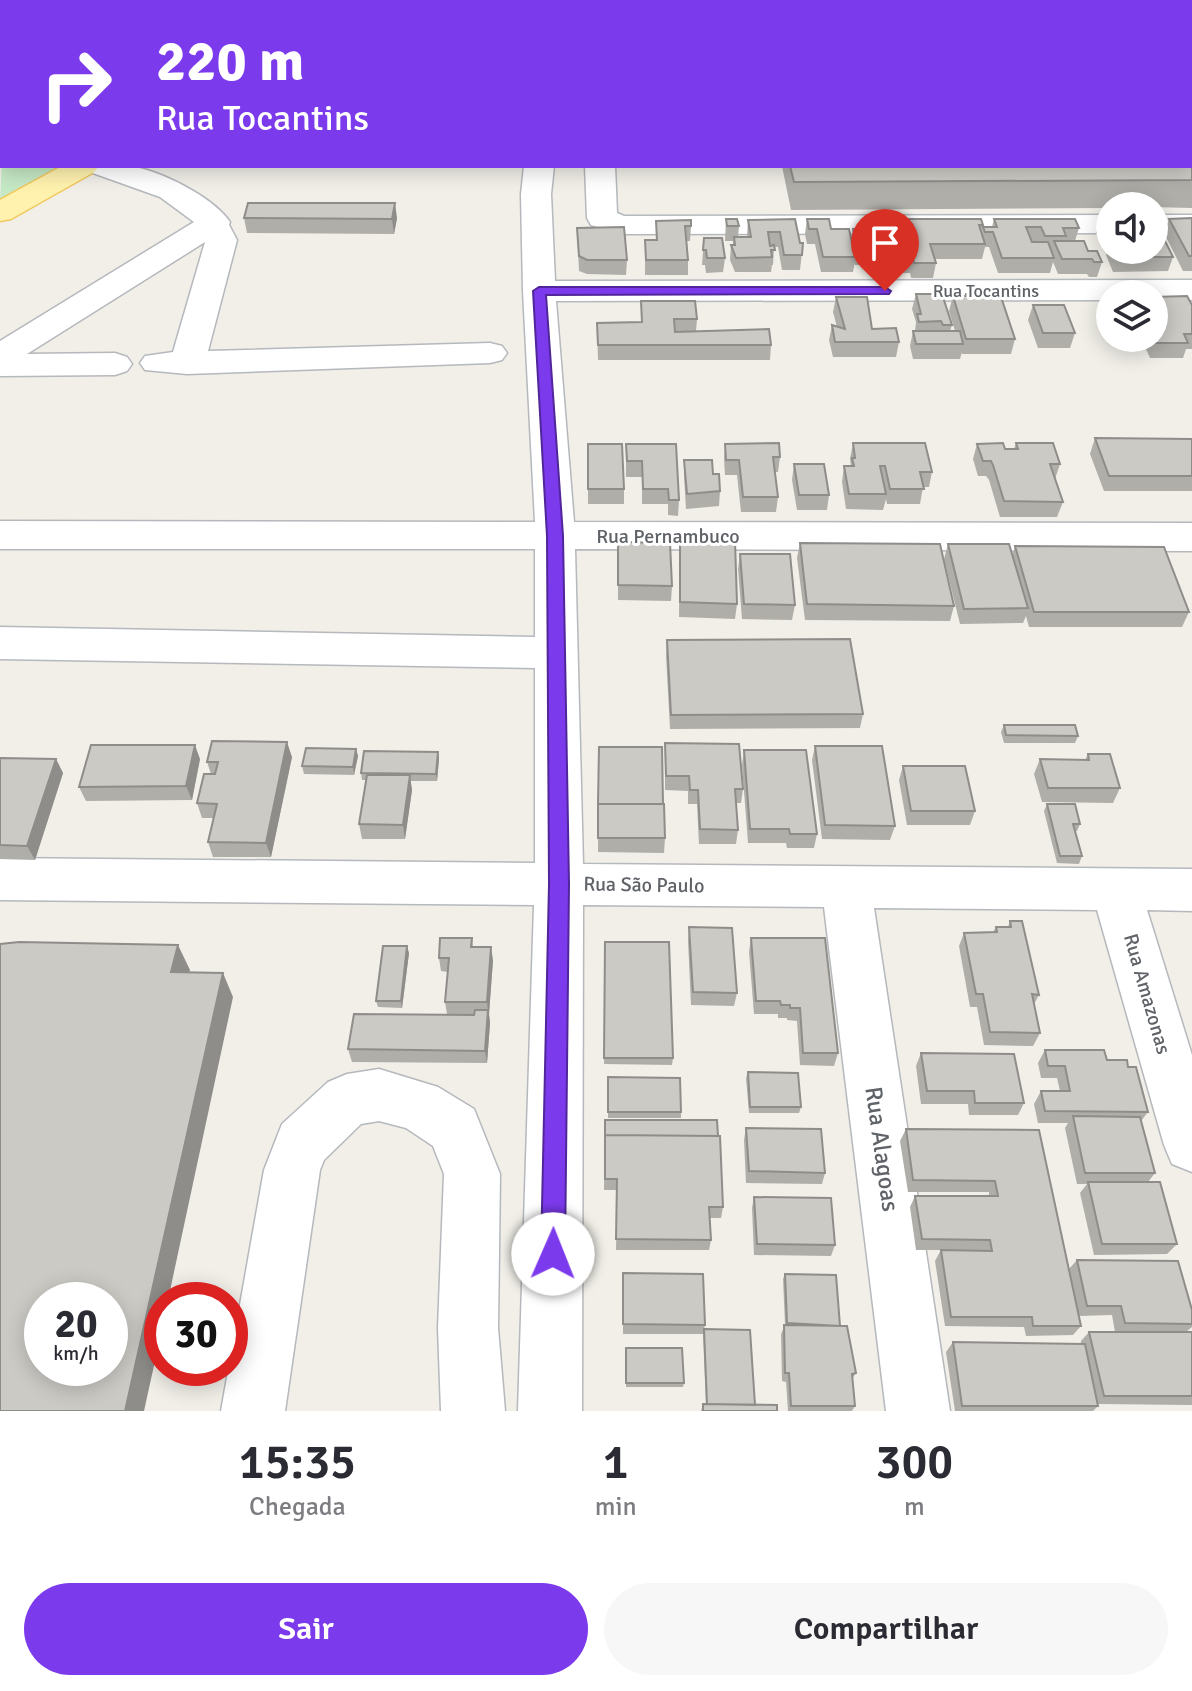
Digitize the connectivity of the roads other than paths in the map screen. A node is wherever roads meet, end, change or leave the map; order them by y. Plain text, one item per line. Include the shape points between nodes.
1 (80, 168) edge
2 (106, 168) edge
3 (539, 168) edge
4 (600, 168) edge
5 (0, 212) edge
6 (215, 222) junction
7 (1096, 224) edge
8 (1168, 224) edge
9 (1192, 224) edge
10 (1192, 290) edge
11 (539, 291) junction
12 (490, 353) dead end
13 (0, 356) edge
14 (115, 364) dead end
15 (0, 365) edge
16 (0, 535) edge
17 (555, 536) junction
18 (1192, 537) edge
19 (0, 643) edge
20 (556, 653) junction
21 (0, 879) edge
22 (559, 884) junction
23 (846, 886) junction
24 (1116, 889) junction
25 (1192, 890) edge
26 (1192, 1145) edge
27 (253, 1411) edge
28 (473, 1411) edge
29 (550, 1411) edge
30 (918, 1411) edge

1 - 5 main road
2 - 6 street via 193,203
3 - 11 street
4 - 7 street via 602,218 621,225
6 - 12 street via 221,240 172,363
6 - 13 street
8 - 9 street
10 - 11 street, Rua Tocantins
11 - 17 street
14 - 15 street
16 - 17 street, Rua Pernambuco
17 - 18 street, Rua Pernambuco
17 - 20 street
19 - 20 street
20 - 22 street
21 - 22 street, Rua São Paulo
22 - 23 street, Rua São Paulo
22 - 29 street
23 - 24 street, Rua São Paulo
23 - 30 street, Rua Alagoas
24 - 25 street, Rua São Paulo
24 - 26 street, Rua Amazonas
27 - 28 street via 292,1170 302,1143 347,1100 379,1095 419,1105 454,1128 472,1174 468,1328

